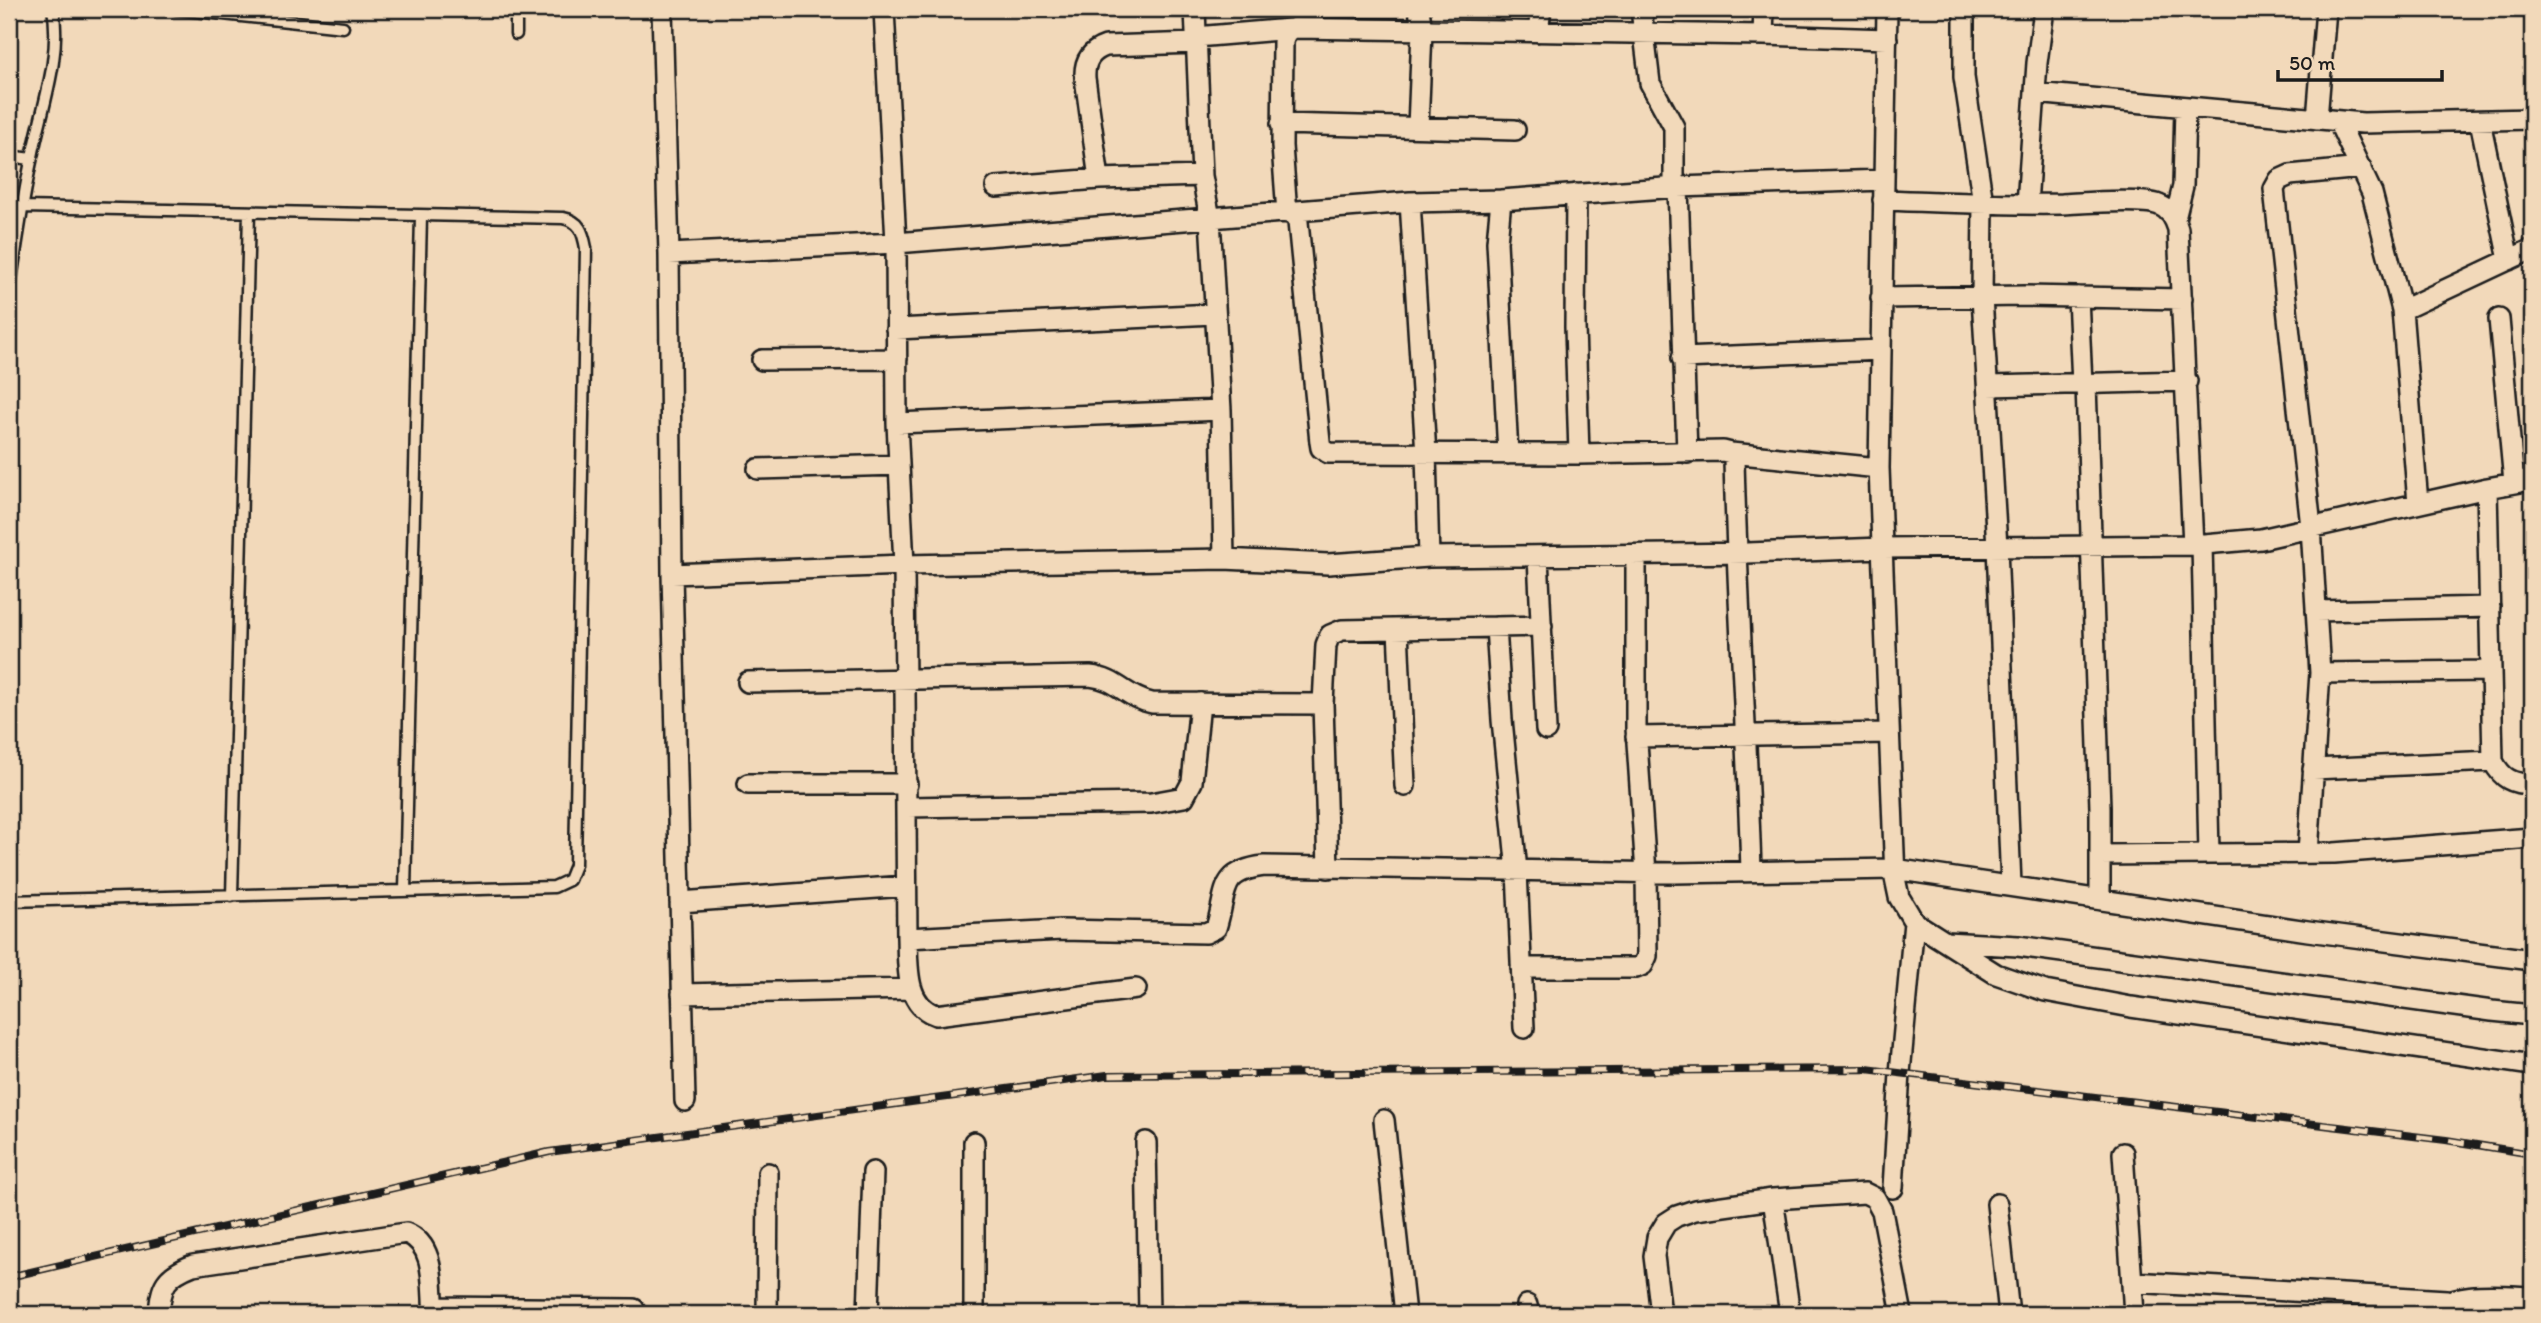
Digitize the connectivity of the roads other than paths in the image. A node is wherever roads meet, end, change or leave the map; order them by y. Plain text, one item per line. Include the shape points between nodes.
1 (53, 9) edge
2 (176, 9) edge
3 (516, 9) edge
4 (662, 9) edge
5 (884, 9) edge
6 (1195, 9) edge
7 (1419, 9) edge
8 (1541, 9) edge
9 (1641, 9) edge
10 (1764, 9) edge
11 (1887, 9) edge
12 (1964, 9) edge
13 (2044, 9) edge
14 (2326, 9) edge
15 (343, 27) dead end
16 (1290, 29) junction
17 (1422, 31) junction
18 (1538, 32) junction
19 (1643, 33) junction
20 (516, 34) dead end
21 (1763, 35) junction
22 (1887, 39) junction
23 (1196, 40) junction
24 (2035, 93) junction
25 (2185, 107) junction
26 (2317, 119) junction
27 (2532, 119) edge
28 (2338, 121) junction
29 (2480, 121) junction
30 (1281, 124) junction
31 (1418, 127) junction
32 (1515, 130) dead end
33 (9, 156) edge
34 (31, 159) junction
35 (2361, 168) junction
36 (1202, 176) junction
37 (1099, 180) junction
38 (1884, 180) junction
39 (996, 187) dead end
40 (1676, 187) junction
41 (1576, 194) junction
42 (1501, 200) junction
43 (1883, 200) junction
44 (1410, 202) junction
45 (1983, 203) junction
46 (2027, 204) junction
47 (23, 207) junction
48 (250, 212) junction
49 (1292, 213) junction
50 (421, 216) junction
51 (1210, 218) junction
52 (2175, 219) junction
53 (896, 243) junction
54 (2532, 249) edge
55 (669, 254) junction
56 (2509, 260) junction
57 (9, 294) edge
58 (1982, 297) junction
59 (2078, 297) junction
60 (1881, 298) junction
61 (2182, 299) junction
62 (2402, 310) junction
63 (1214, 314) junction
64 (2499, 318) dead end
65 (896, 329) junction
66 (1881, 350) junction
67 (1682, 358) junction
68 (897, 359) junction
69 (762, 360) dead end
70 (2187, 381) junction
71 (2084, 384) junction
72 (1987, 386) junction
73 (1221, 410) junction
74 (897, 423) junction
75 (1687, 453) junction
76 (1731, 453) junction
77 (1426, 454) junction
78 (1508, 454) junction
79 (1579, 454) junction
80 (900, 465) junction
81 (1879, 468) junction
82 (758, 469) dead end
83 (2523, 482) edge
84 (2487, 488) junction
85 (2418, 503) junction
86 (2311, 527) junction
87 (2198, 545) junction
88 (1997, 547) junction
89 (2091, 547) junction
90 (1882, 548) junction
91 (1736, 553) junction
92 (1636, 555) junction
93 (1538, 556) junction
94 (1429, 557) junction
95 (1224, 559) junction
96 (904, 565) junction
97 (672, 574) junction
98 (2490, 607) junction
99 (2316, 611) junction
100 (1542, 626) junction
101 (1496, 627) junction
102 (1398, 629) junction
103 (2491, 671) junction
104 (2320, 673) junction
105 (906, 678) junction
106 (748, 682) dead end
107 (1200, 703) junction
108 (1323, 704) junction
109 (1546, 730) dead end
110 (1889, 733) junction
111 (1747, 736) junction
112 (1636, 737) junction
113 (2494, 761) junction
114 (2314, 769) junction
115 (748, 784) dead end
116 (906, 784) junction
117 (2532, 784) edge
118 (1405, 786) dead end
119 (906, 807) junction
120 (2532, 838) edge
121 (2308, 853) junction
122 (2209, 854) junction
123 (2100, 855) junction
124 (1328, 868) junction
125 (1894, 869) junction
126 (1517, 871) junction
127 (1751, 871) junction
128 (1646, 873) junction
129 (906, 886) junction
130 (2011, 886) junction
131 (405, 891) junction
132 (232, 895) junction
133 (2100, 898) junction
134 (9, 901) edge
135 (680, 902) junction
136 (1914, 922) junction
137 (907, 938) junction
138 (1942, 942) junction
139 (2532, 960) edge
140 (1521, 968) junction
141 (912, 989) junction
142 (1136, 989) dead end
143 (682, 994) junction
144 (2532, 1015) edge
145 (1524, 1028) dead end
146 (2532, 1065) edge
147 (685, 1101) dead end
148 (1384, 1120) dead end
149 (974, 1142) dead end
150 (1146, 1142) dead end
151 (2123, 1153) dead end
152 (873, 1172) dead end
153 (768, 1173) dead end
154 (1893, 1188) dead end
155 (1773, 1199) junction
156 (1997, 1204) dead end
157 (2132, 1282) junction
158 (2532, 1297) edge
159 (2447, 1300) junction
160 (634, 1309) dead end
161 (434, 1311) edge
162 (159, 1314) edge
163 (767, 1314) edge
164 (868, 1314) edge
165 (974, 1314) edge
166 (1149, 1314) edge
167 (1405, 1314) edge
168 (1661, 1314) edge
169 (1790, 1314) edge
170 (1902, 1314) edge
171 (2009, 1314) edge
172 (2134, 1314) edge
173 (2431, 1314) edge

1 - 34 lane via 53,56
2 - 15 lane
3 - 20 lane
4 - 55 street
5 - 53 street
6 - 23 street
7 - 17 street
8 - 18 street
9 - 19 street
10 - 21 street
11 - 22 street
12 - 45 street via 1964,77
13 - 24 street
14 - 26 street
16 - 17 street
16 - 23 street
16 - 30 street via 1283,42
17 - 18 street
17 - 31 street
18 - 19 street
19 - 21 street
19 - 40 street via 1650,83 1674,127
21 - 22 street
22 - 38 street
23 - 36 street
23 - 37 street via 1106,46 1089,58 1085,78
24 - 25 street
24 - 46 street
25 - 26 street
25 - 52 street via 2183,186
26 - 28 street
27 - 29 street
28 - 29 street
28 - 35 street
29 - 56 street
30 - 31 street
30 - 49 street
31 - 32 street
33 - 34 lane
34 - 47 lane
35 - 62 street via 2372,193
35 - 86 street via 2290,176 2279,180 2274,189
36 - 37 street
36 - 51 street
37 - 39 street
38 - 40 street
38 - 43 street
40 - 41 street
40 - 67 street
41 - 42 street
41 - 79 street
42 - 44 street
42 - 78 street via 1497,242
43 - 45 street
43 - 60 street
44 - 49 street
44 - 77 street
45 - 46 street
45 - 58 street
46 - 52 street via 2152,203
47 - 48 lane
47 - 57 lane
48 - 50 lane
48 - 132 lane
49 - 51 street
49 - 77 street via 1321,448 1328,453
50 - 131 lane
50 - 131 lane via 563,218 577,224 584,238 575,864 569,880 554,887
51 - 53 street
51 - 63 street
52 - 61 street
53 - 55 street
53 - 65 street
54 - 56 street
55 - 97 street
56 - 62 street
58 - 59 street
58 - 60 street
58 - 72 street
59 - 61 street
59 - 71 street
60 - 66 street
61 - 70 street
62 - 85 street
63 - 65 street
63 - 73 street
64 - 83 street
65 - 68 street
66 - 67 street
66 - 81 street
67 - 75 street
68 - 69 street
68 - 74 street
70 - 71 street
70 - 87 street
71 - 72 street
71 - 89 street
72 - 88 street
73 - 74 street
73 - 95 street
74 - 80 street
75 - 76 street
75 - 79 street
76 - 81 street
76 - 91 street
77 - 78 street
77 - 94 street
78 - 79 street
80 - 82 street
80 - 96 street
81 - 90 street
83 - 84 street
84 - 85 street
84 - 98 street
85 - 86 street
86 - 87 street
86 - 99 street
87 - 89 street
87 - 122 street
88 - 89 street
88 - 90 street
88 - 130 street
89 - 123 street
90 - 91 street
90 - 110 street
91 - 92 street
91 - 111 street
92 - 93 street
92 - 112 street
93 - 94 street
93 - 100 street
94 - 95 street via 1328,564
95 - 96 street
96 - 97 street
96 - 105 street
97 - 135 street
98 - 99 street
98 - 103 street
99 - 104 street
100 - 101 street
100 - 109 street
101 - 102 street
101 - 126 street
102 - 108 street via 1342,630 1330,635
102 - 118 street
103 - 104 street
103 - 113 street
104 - 114 street
105 - 106 street
105 - 107 street via 1090,676 1107,679 1143,701
105 - 116 street
107 - 108 street
107 - 119 street via 1192,782 1184,797 1151,803
108 - 124 street
110 - 111 street
110 - 125 street
111 - 112 street
111 - 127 street
112 - 128 street
113 - 114 street
113 - 117 street via 2500,774 2512,782
114 - 121 street
115 - 116 street
116 - 119 street
119 - 129 street
120 - 121 street
121 - 122 street
122 - 123 street
123 - 133 street
124 - 126 street
124 - 137 street via 1264,866 1235,873 1226,886 1216,928 1206,933 1062,930
125 - 127 street
125 - 130 street
125 - 136 street via 1899,897
126 - 128 street
126 - 140 street
127 - 128 street
128 - 140 street via 1647,956 1643,965
129 - 135 street
129 - 137 street
130 - 133 street
131 - 132 lane
132 - 134 lane
133 - 139 street
135 - 143 street
136 - 138 street
136 - 154 street
137 - 141 street
138 - 144 street via 2018,946
138 - 146 street via 1996,974 2045,991
140 - 145 street
141 - 142 street via 923,1011 936,1015
141 - 143 street
143 - 147 street
148 - 167 street
149 - 165 street
150 - 166 street
151 - 157 street
152 - 164 street
153 - 163 street
155 - 168 street via 1695,1210 1666,1223 1654,1256
155 - 169 street
155 - 170 street via 1852,1194 1875,1198 1882,1211
156 - 171 street
157 - 159 street
157 - 172 street
158 - 159 street
159 - 173 street
160 - 161 street
161 - 162 street via 425,1247 415,1236 396,1233 193,1265 170,1276

